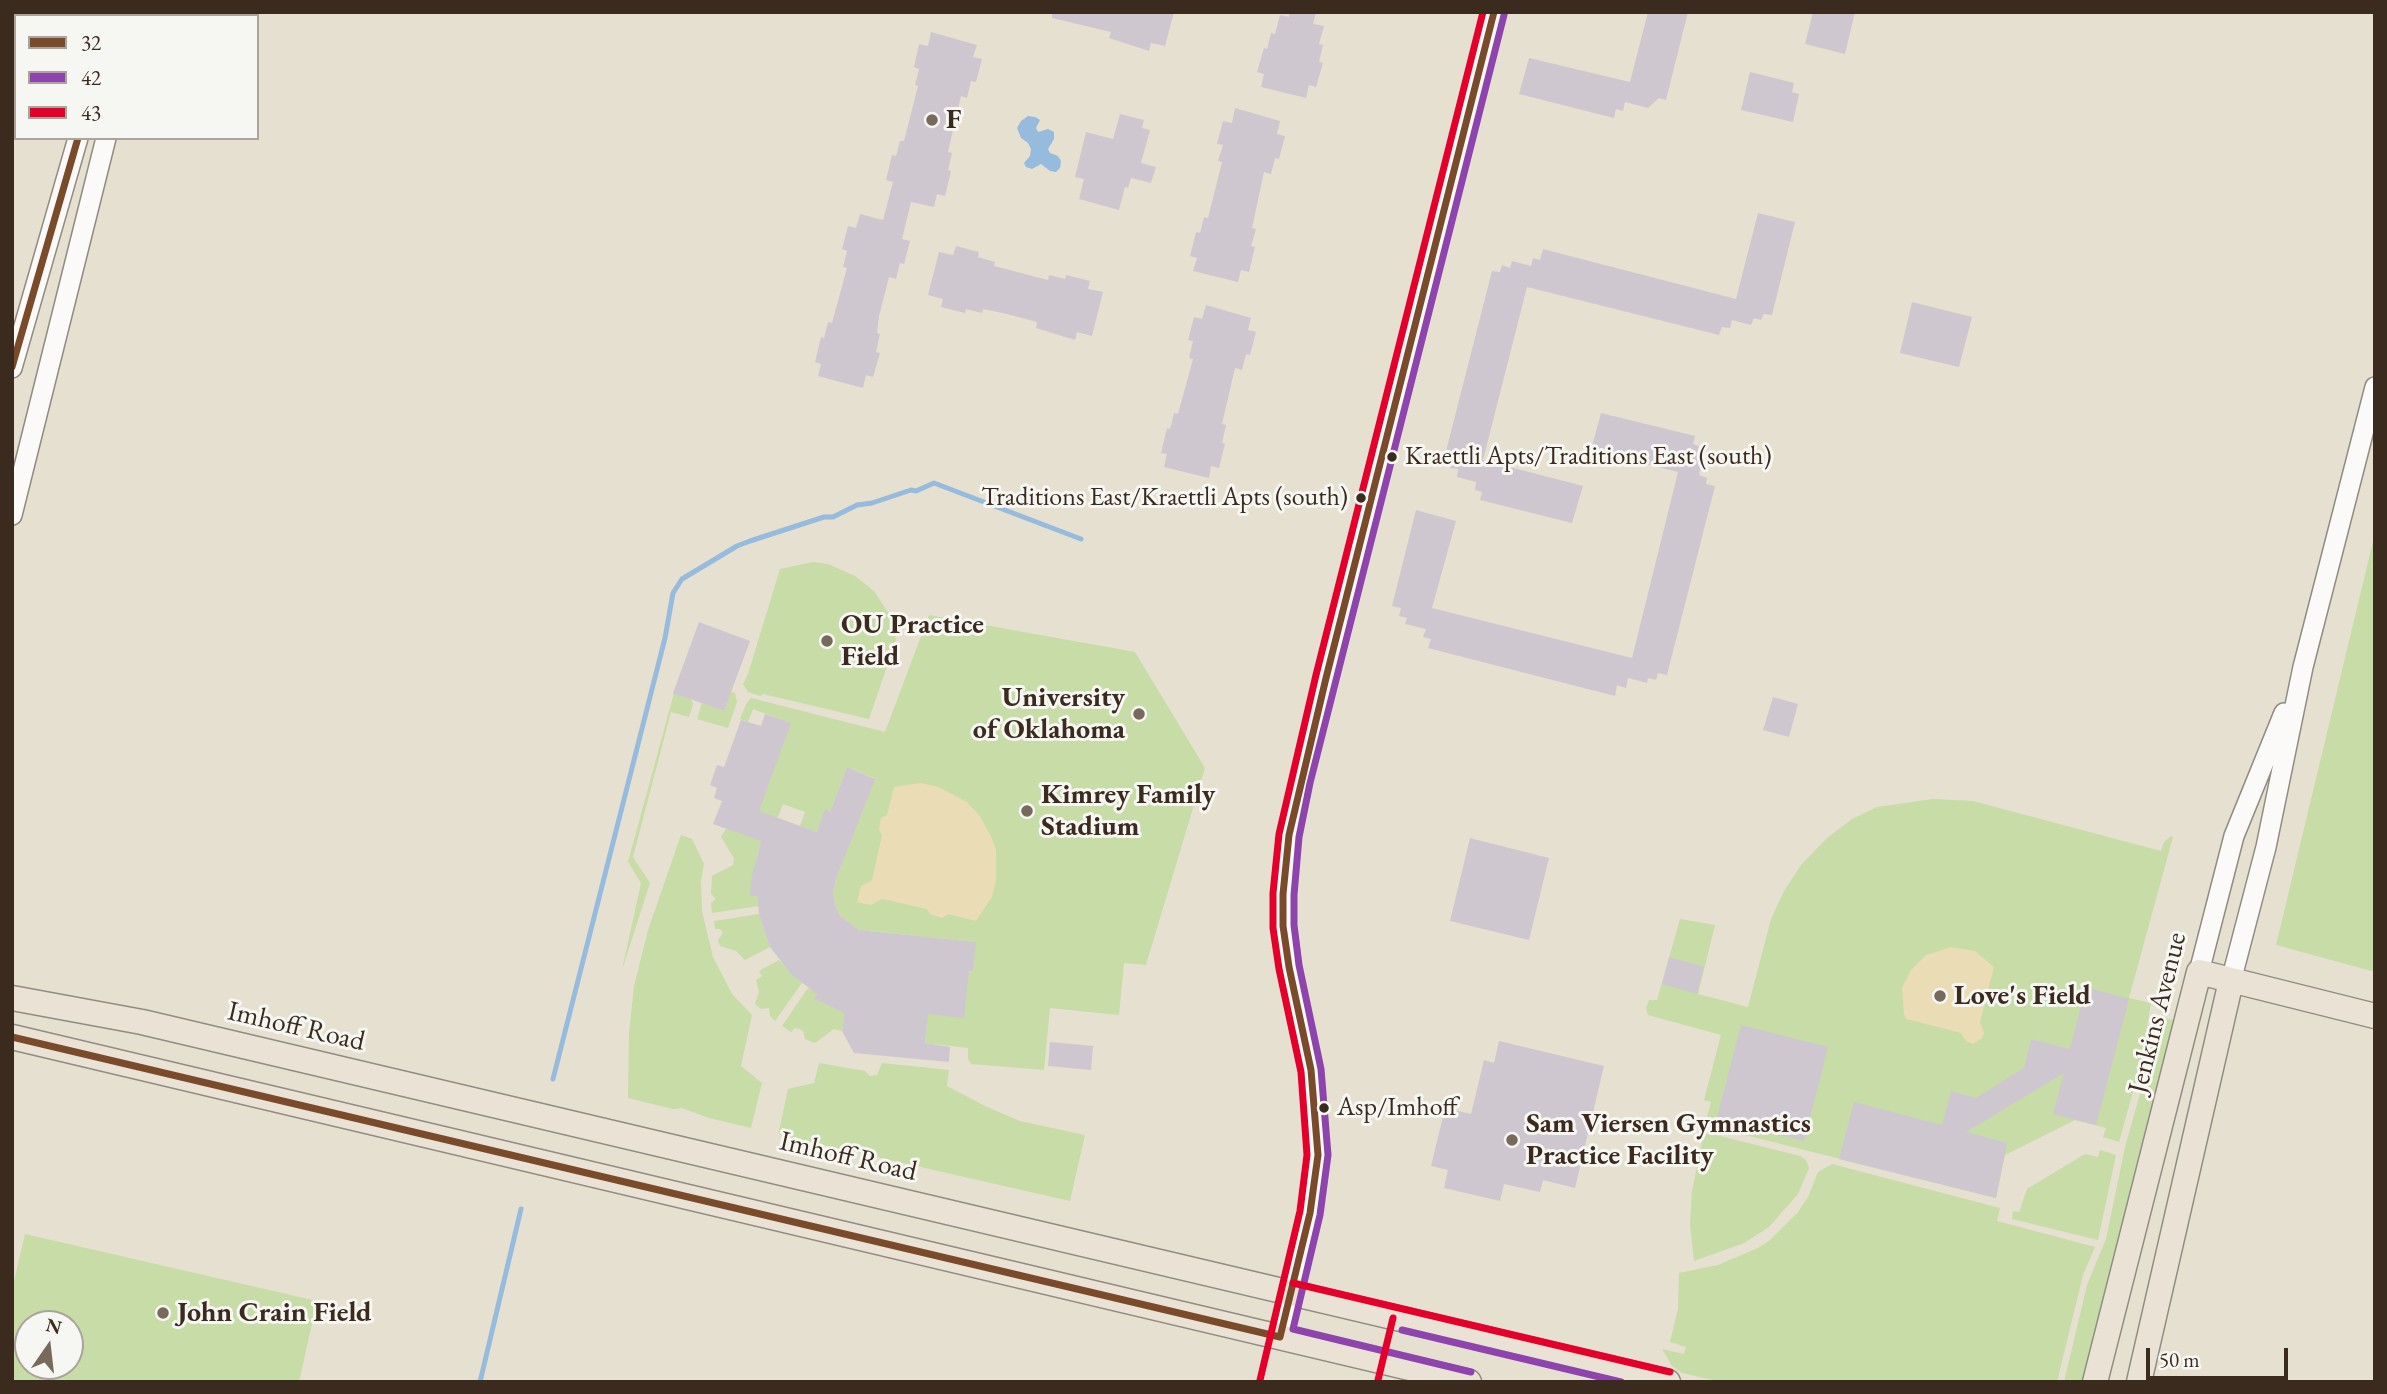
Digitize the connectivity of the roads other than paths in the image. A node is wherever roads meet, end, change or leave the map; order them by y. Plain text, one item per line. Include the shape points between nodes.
1 (1494, 12) edge
2 (78, 140) edge
3 (106, 140) edge
4 (12, 369) edge
5 (2375, 387) edge
6 (12, 515) edge
7 (2303, 667) junction
8 (2199, 972) junction
9 (2231, 981) junction
10 (12, 998) edge
11 (2375, 1016) edge
12 (12, 1037) edge
13 (1291, 1293) junction
14 (1280, 1337) junction
15 (1469, 1382) edge
16 (1668, 1382) edge
17 (2095, 1382) edge
18 (2139, 1382) edge

1 - 13 street via 1289,835 1283,926 1311,1070 1318,1155
2 - 4 street
3 - 6 street
5 - 7 street, Jenkins Avenue
7 - 8 street, Jenkins Avenue via 2234,836
7 - 9 street, Jenkins Avenue via 2266,846
8 - 9 main road
8 - 17 main road, Jenkins Avenue
9 - 11 main road
9 - 18 main road, Jenkins Avenue
10 - 13 main road, Imhoff Road via 156,1025
12 - 14 main road
13 - 14 street
13 - 16 main road, Imhoff Road
14 - 15 main road

